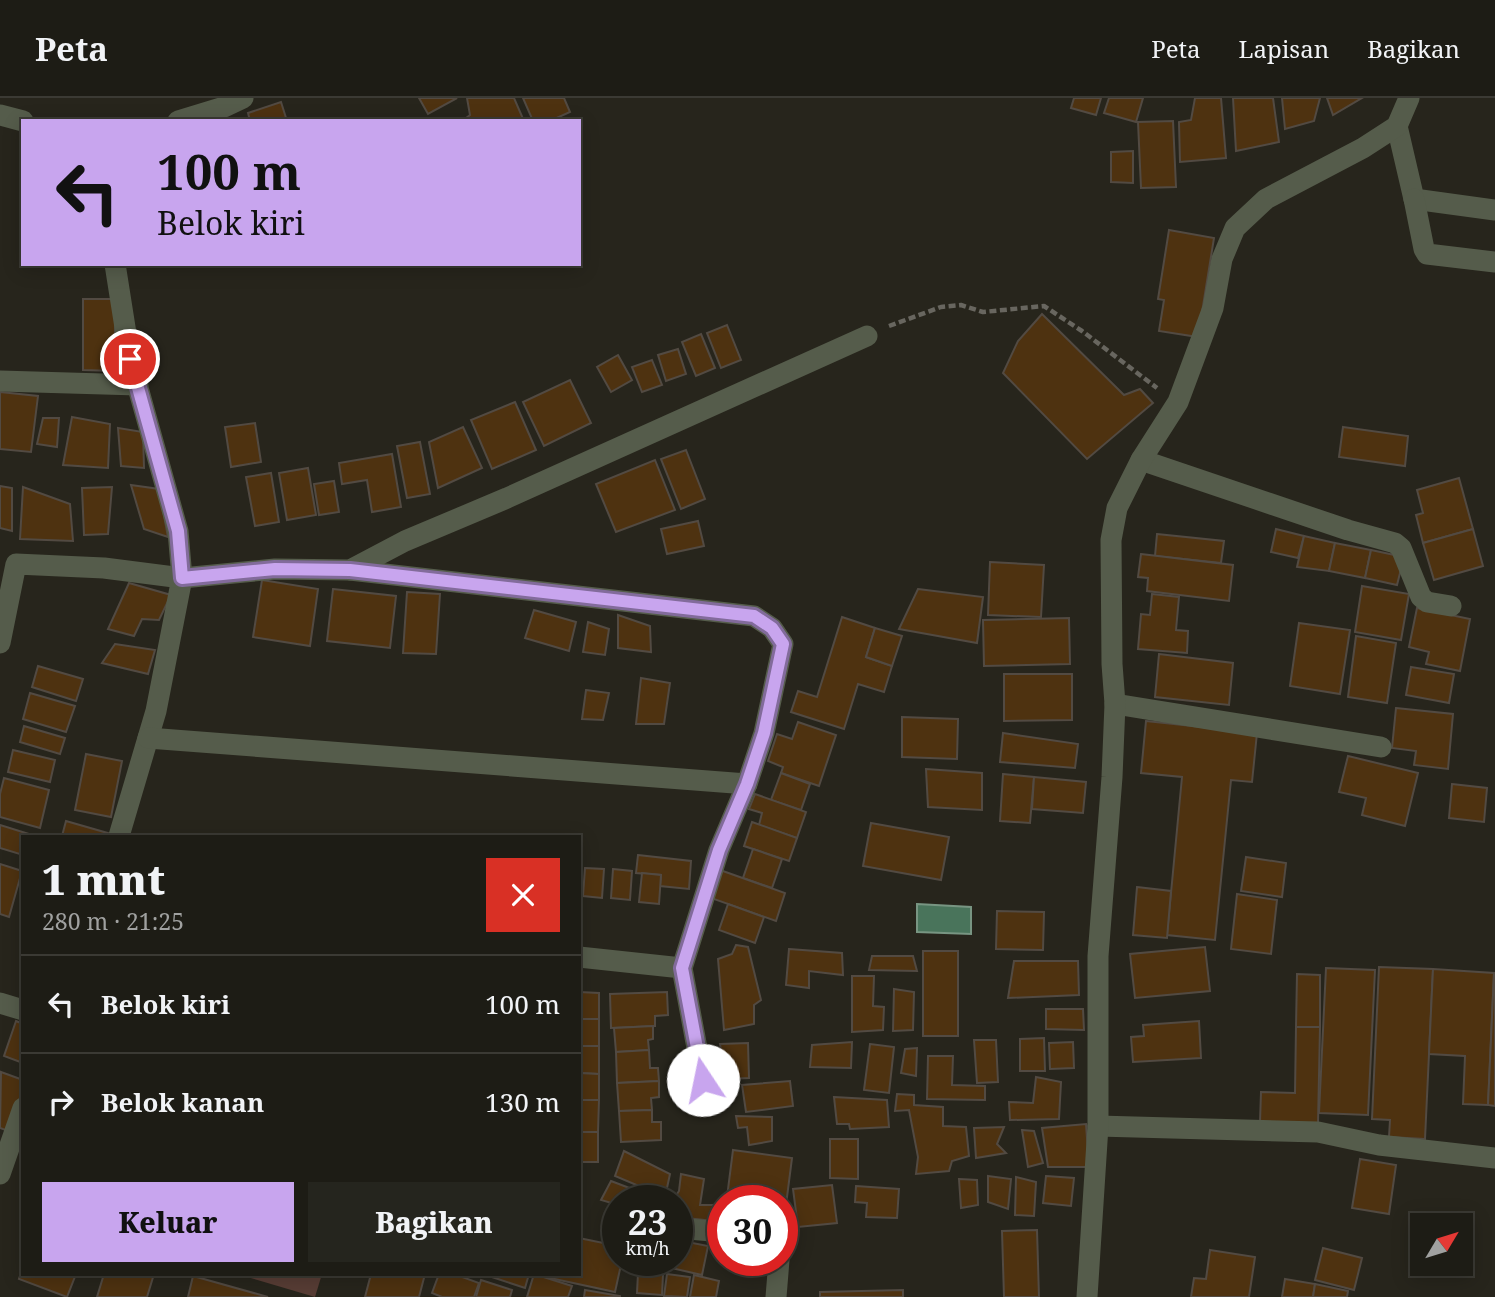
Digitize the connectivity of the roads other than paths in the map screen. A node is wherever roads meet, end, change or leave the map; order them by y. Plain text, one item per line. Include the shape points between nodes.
1 (243, 98) edge
2 (1409, 98) edge
3 (0, 115) edge
4 (185, 119) edge
5 (21, 120) edge
6 (1397, 126) junction
7 (1414, 199) junction
8 (1495, 211) edge
9 (1495, 262) edge
10 (115, 266) edge
11 (867, 336) road end
12 (0, 381) edge
13 (138, 385) junction
14 (1141, 460) junction
15 (8, 564) edge
16 (350, 570) junction
17 (182, 578) junction
18 (1451, 606) dead end
19 (0, 643) edge
20 (1115, 704) junction
21 (148, 738) junction
22 (1381, 747) dead end
23 (747, 784) junction
24 (119, 835) edge
25 (581, 957) edge
26 (682, 968) junction
27 (0, 1003) edge
28 (21, 1009) edge
29 (703, 1080) dead end
30 (21, 1114) edge
31 (1098, 1126) junction
32 (1495, 1157) edge
33 (0, 1174) edge
34 (778, 1276) edge
35 (776, 1297) edge
36 (1087, 1297) edge

1 - 4 street
2 - 6 street
3 - 5 street
6 - 7 street
6 - 14 street via 1363,149 1266,199 1235,228 1222,259 1213,308 1178,402
7 - 8 street
7 - 9 street via 1427,254
10 - 13 street
11 - 16 street via 405,541
12 - 13 street
13 - 17 street via 178,531
14 - 18 street via 1395,543 1421,597
14 - 20 street via 1117,508 1111,540
15 - 17 street via 104,568
15 - 19 street
16 - 17 street via 275,569
16 - 23 street via 754,616 772,628 783,644 764,733
17 - 21 street
20 - 22 street
20 - 31 street via 1098,956
21 - 23 street
21 - 24 street
23 - 26 street via 719,850
25 - 26 street
26 - 29 street
27 - 28 street
30 - 33 street
31 - 32 street via 1318,1132
31 - 36 street
34 - 35 street

